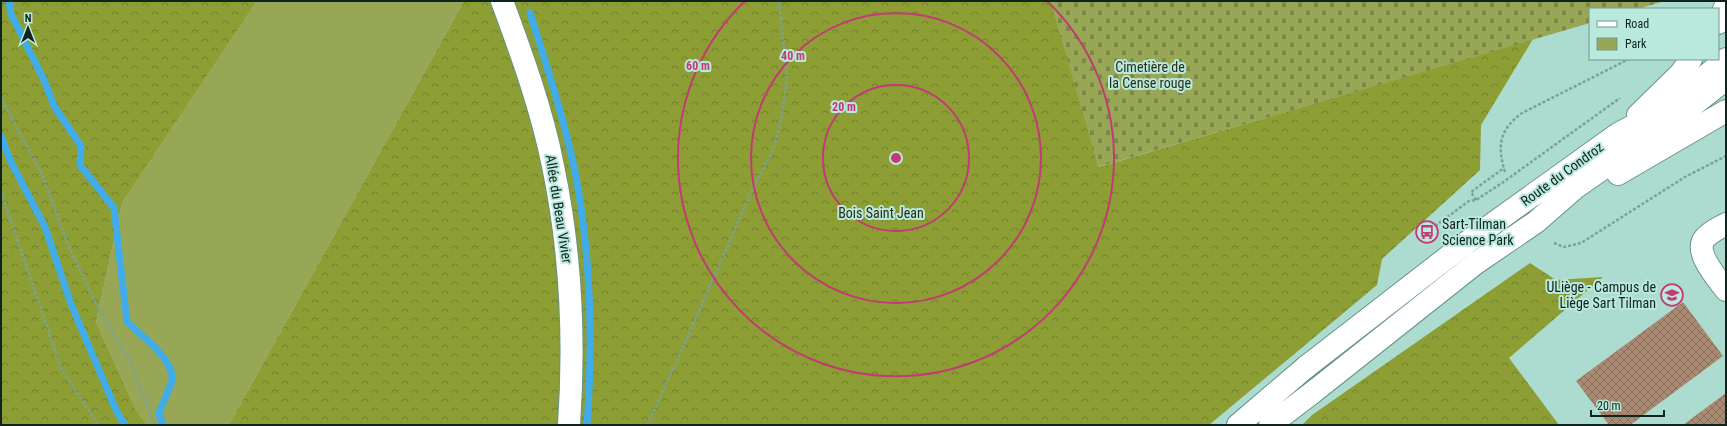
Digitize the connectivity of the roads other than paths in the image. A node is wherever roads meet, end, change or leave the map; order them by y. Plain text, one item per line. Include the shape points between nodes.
1 (502, 1) edge
2 (1726, 5) edge
3 (1719, 21) edge
4 (1726, 59) edge
5 (1691, 60) edge
6 (1726, 79) edge
7 (1726, 111) edge
8 (1618, 134) junction
9 (1536, 222) junction
10 (1726, 224) edge
11 (1726, 290) edge
12 (1312, 393) junction
13 (570, 425) edge
14 (1238, 425) edge
15 (1270, 425) edge
16 (1288, 425) edge

1 - 13 main road, Allée du Beau Vivier via 539,108 564,226 572,321
2 - 3 main road
4 - 8 main road, Route du Condroz via 1670,106
5 - 8 main road
6 - 9 main road, Route du Condroz via 1684,112 1575,188
7 - 9 main road
8 - 14 main road, Route du Condroz via 1466,243 1306,367
9 - 12 main road, Route du Condroz via 1476,264
10 - 11 main road via 1704,239 1701,247 1703,258
12 - 15 main road
12 - 16 main road

